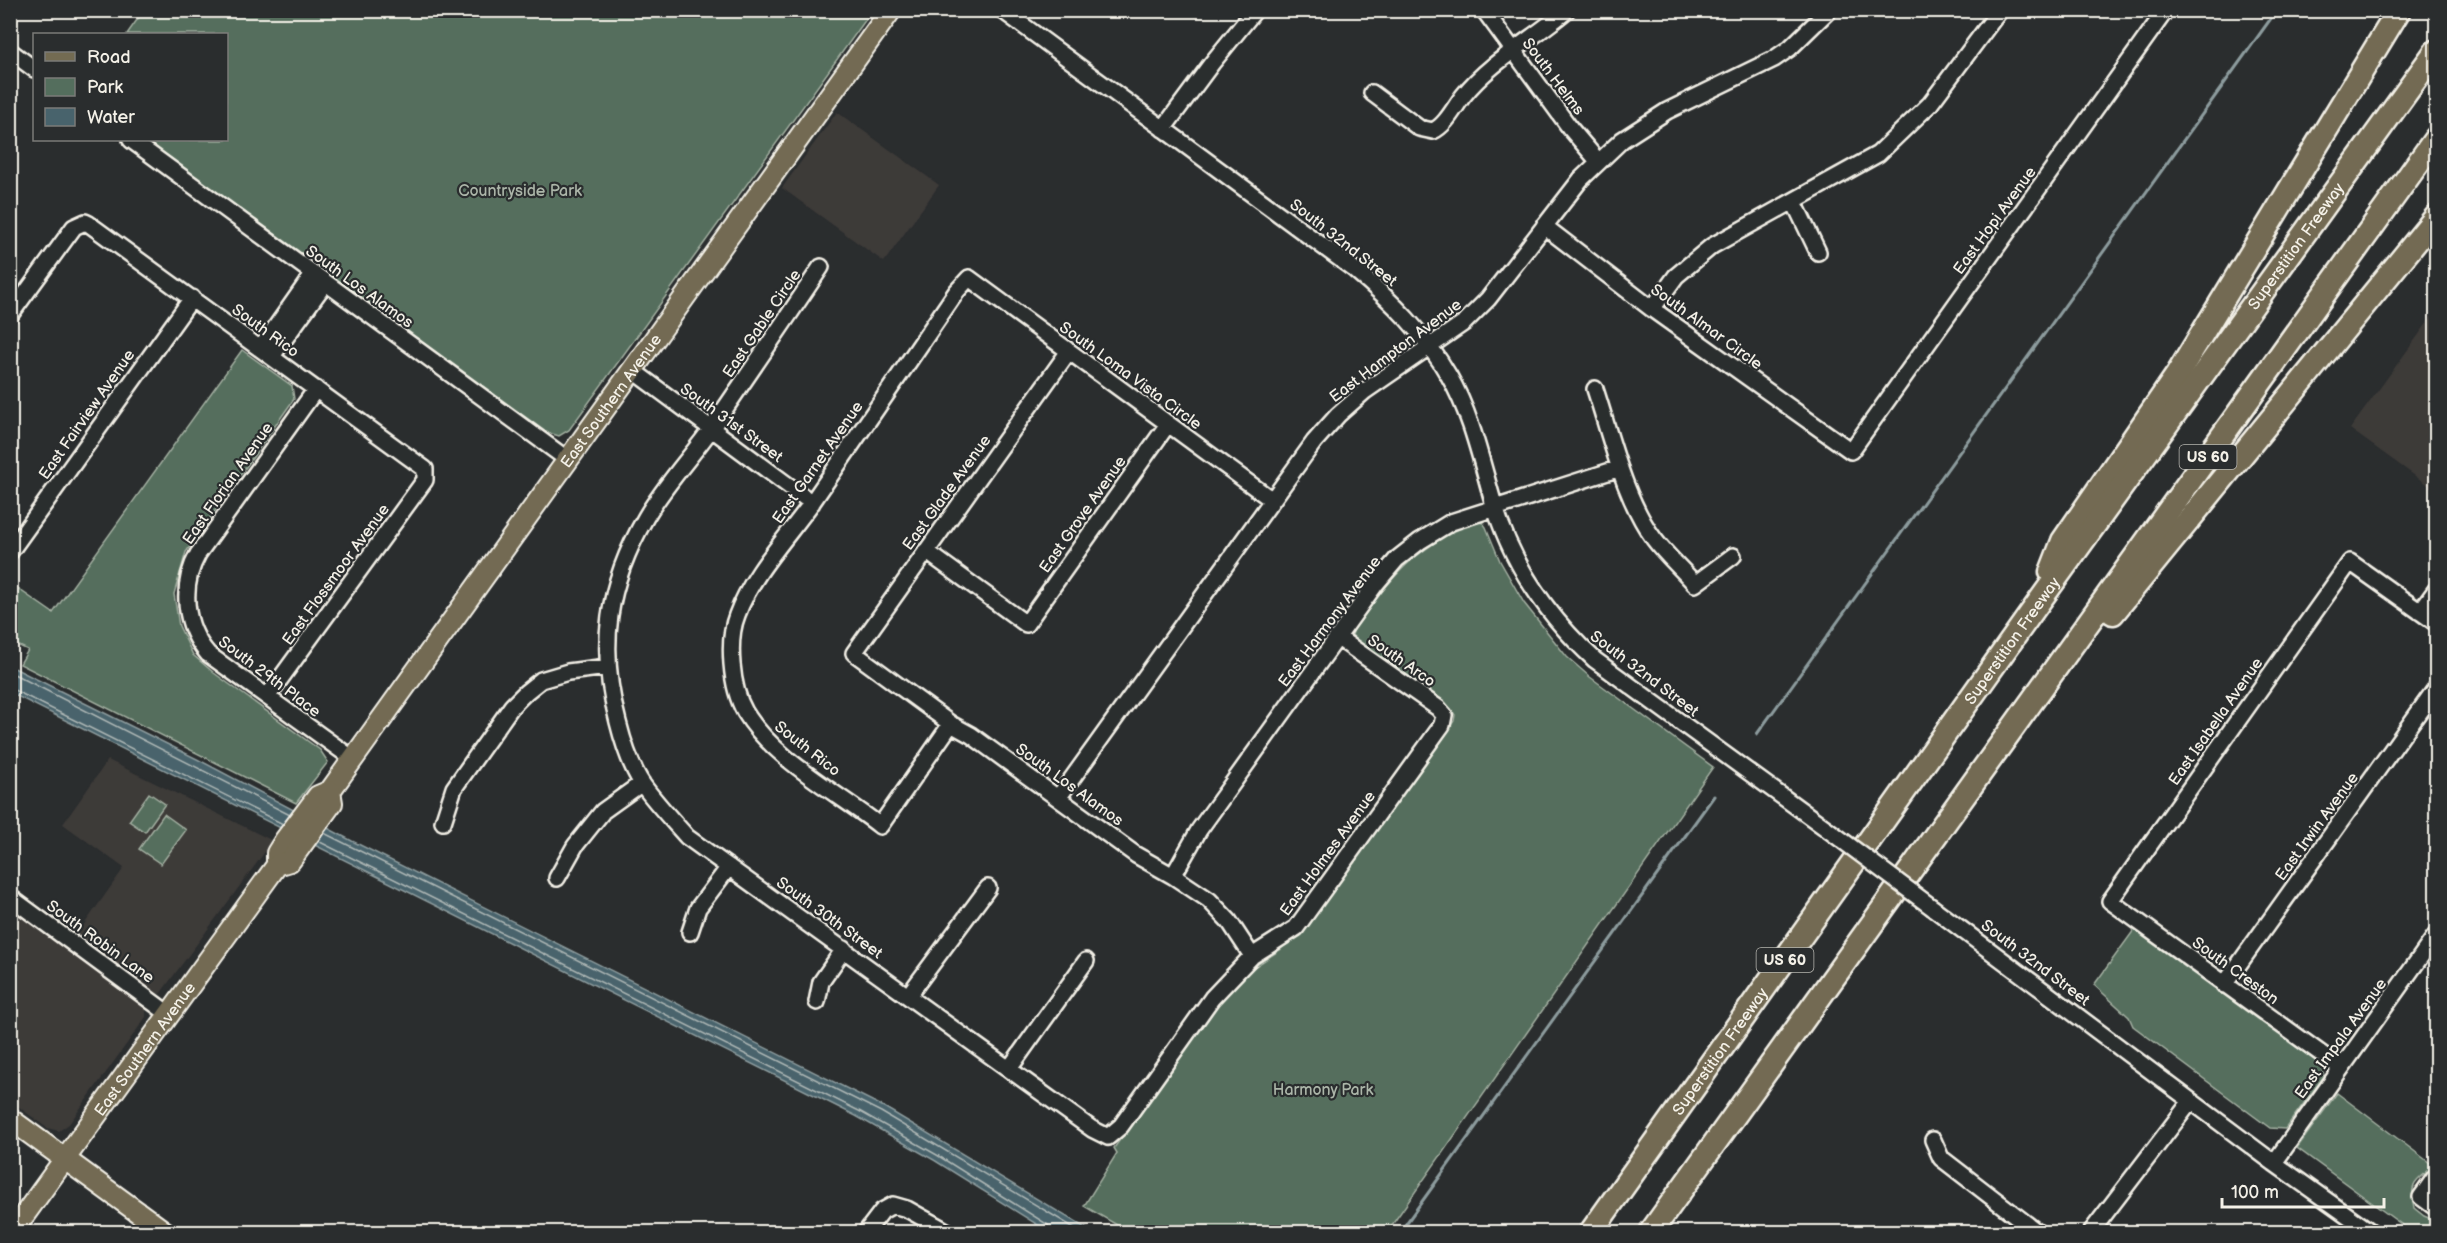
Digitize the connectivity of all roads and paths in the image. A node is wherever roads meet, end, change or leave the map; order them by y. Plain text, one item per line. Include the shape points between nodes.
1 (891, 10) edge
2 (1002, 10) edge
3 (1484, 10) edge
4 (1567, 10) edge
5 (1829, 10) edge
6 (2000, 10) edge
7 (2166, 10) edge
8 (2399, 10) edge
9 (1254, 11) edge
10 (10, 51) edge
11 (2436, 51) edge
12 (1513, 52) junction
13 (33, 68) edge
14 (1372, 93) dead end
15 (1163, 129) junction
16 (2436, 138) edge
17 (132, 141) edge
18 (1598, 161) junction
19 (1794, 202) junction
20 (2436, 217) edge
21 (1544, 226) junction
22 (1818, 252) dead end
23 (821, 267) dead end
24 (319, 278) junction
25 (969, 278) joint
26 (192, 298) junction
27 (1652, 309) junction
28 (10, 315) edge
29 (1430, 346) junction
30 (1069, 351) junction
31 (266, 352) junction
32 (632, 370) junction
33 (316, 389) junction
34 (1595, 389) dead end
35 (1168, 424) junction
36 (710, 429) junction
37 (1851, 451) joint
38 (568, 460) junction
39 (1620, 468) junction
40 (425, 469) joint
41 (1272, 500) junction
42 (812, 502) junction
43 (1495, 508) junction
44 (926, 551) junction
45 (10, 552) edge
46 (1733, 556) dead end
47 (2436, 590) edge
48 (2041, 599) junction
49 (187, 605) joint
50 (2420, 612) junction
51 (2436, 623) edge
52 (1337, 637) junction
53 (854, 653) joint
54 (607, 667) junction
55 (735, 681) joint
56 (2436, 688) edge
57 (267, 698) junction
58 (1444, 715) joint
59 (951, 724) junction
60 (353, 759) junction
61 (1979, 776) junction
62 (642, 783) junction
63 (1059, 798) junction
64 (443, 822) dead end
65 (729, 867) junction
66 (1173, 876) junction
67 (557, 878) dead end
68 (988, 888) dead end
69 (10, 897) edge
70 (2110, 900) joint
71 (690, 932) dead end
72 (2436, 935) edge
73 (844, 949) junction
74 (1252, 956) junction
75 (1086, 961) dead end
76 (2224, 985) junction
77 (908, 996) junction
78 (817, 1002) dead end
79 (170, 1015) junction
80 (2341, 1068) junction
81 (1009, 1069) junction
82 (2191, 1101) junction
83 (10, 1119) edge
84 (1108, 1137) joint
85 (1933, 1140) dead end
86 (65, 1159) junction
87 (2274, 1163) junction
88 (2436, 1176) edge
89 (2436, 1208) edge
90 (12, 1233) edge
91 (165, 1233) edge
92 (866, 1233) edge
93 (948, 1233) edge
94 (1591, 1233) edge
95 (1651, 1233) edge
96 (2037, 1233) edge
97 (2091, 1233) edge
98 (2371, 1233) edge

1 - 32 main road, East Southern Avenue
2 - 15 street, South 32nd Street
3 - 12 street, South Helms
4 - 12 street
5 - 18 street, East Hampton Avenue via 1791,48 1667,111
6 - 19 street via 1930,104 1878,154
7 - 37 street, East Hopi Avenue
8 - 48 highway via 2177,375 2063,541
9 - 15 street
10 - 13 street
11 - 48 highway, Superstition Freeway / US 60
12 - 14 street via 1470,87 1433,131 1419,128
12 - 18 street, South Helms
15 - 29 street, South 32nd Street via 1355,270 1405,315
16 - 61 highway, US 60
17 - 24 street, South Los Alamos
18 - 21 street, East Hampton Avenue
19 - 22 street
19 - 27 street via 1712,246 1676,276
20 - 61 highway
21 - 27 street, South Almar Circle
21 - 29 street, East Hampton Avenue via 1488,299 1465,322
23 - 36 street, East Gable Circle
24 - 31 street
24 - 38 street, South Los Alamos
25 - 30 street, South Loma Vista Circle
25 - 42 street, East Garnet Avenue
26 - 28 street, South Rico via 85,222 74,227
26 - 31 street, South Rico
26 - 45 street, East Fairview Avenue
27 - 37 street, South Almar Circle
29 - 41 street, East Hampton Avenue via 1338,415
29 - 43 street, South 32nd Street via 1462,403
30 - 35 street, South Loma Vista Circle
30 - 44 street, East Glade Avenue
31 - 33 street, South Rico
32 - 36 street, South 31st Street
32 - 38 main road, East Southern Avenue
33 - 40 street, South Rico
33 - 49 street, East Florian Avenue via 198,554 188,579
34 - 39 street
35 - 41 street, South Loma Vista Circle
35 - 44 street, East Grove Avenue via 1026,624
36 - 42 street, South 31st Street
36 - 54 street, East Gable Circle via 647,515 630,549 611,601
38 - 60 main road, East Southern Avenue
39 - 43 street, East Harmony Avenue
39 - 46 street via 1655,540 1695,584
40 - 57 street, East Flossmoor Avenue via 425,480
41 - 63 street, East Hampton Avenue
42 - 55 street, East Garnet Avenue via 749,587 736,617 731,651
43 - 52 street, East Harmony Avenue via 1451,522 1397,559
43 - 82 street, South 32nd Street, bridge via 1530,582 1571,638 1595,660
44 - 53 street, East Glade Avenue
47 - 50 street
48 - 94 highway, Superstition Freeway / US 60
49 - 57 street, South 29th Place via 193,631 208,654
50 - 51 street
50 - 70 street, East Isabella Avenue via 2350,562
52 - 58 street, South Arco
52 - 66 street, East Harmony Avenue via 1199,830
53 - 59 street, South Los Alamos
54 - 62 street, South 30th Street via 622,739
54 - 64 street via 538,674 454,788
55 - 59 street, South Rico via 744,710 761,734 880,826
56 - 76 street, East Irwin Avenue
57 - 60 street, South 29th Place
58 - 74 street, East Holmes Avenue via 1442,724 1296,928
59 - 63 street, South Los Alamos
60 - 79 main road, East Southern Avenue via 330,791 318,796 311,819 295,840 277,853 277,865
61 - 95 highway, US 60
62 - 65 street, South 30th Street via 687,837
62 - 67 street via 603,812 575,846
63 - 66 street, South Los Alamos via 1136,855
65 - 71 street via 698,908
65 - 73 street, South 30th Street
66 - 74 street, South Los Alamos via 1209,900
68 - 77 street
69 - 79 street, South Robin Lane
70 - 76 street, South Creston
72 - 80 street, East Impala Avenue
73 - 77 street, South 30th Street
73 - 78 street via 821,982
74 - 84 street, East Holmes Avenue via 1212,998 1121,1126
75 - 81 street
76 - 80 street, South Creston
77 - 81 street, South 30th Street
79 - 86 main road, East Southern Avenue
80 - 87 street, East Impala Avenue
81 - 84 street, South 30th Street
82 - 87 street, South 32nd Street
82 - 97 street
83 - 86 main road
85 - 96 street via 1941,1158
86 - 90 main road, East Southern Avenue
86 - 91 main road
87 - 98 street, South 32nd Street
88 - 89 street via 2421,1197
92 - 93 street via 882,1210 893,1205

